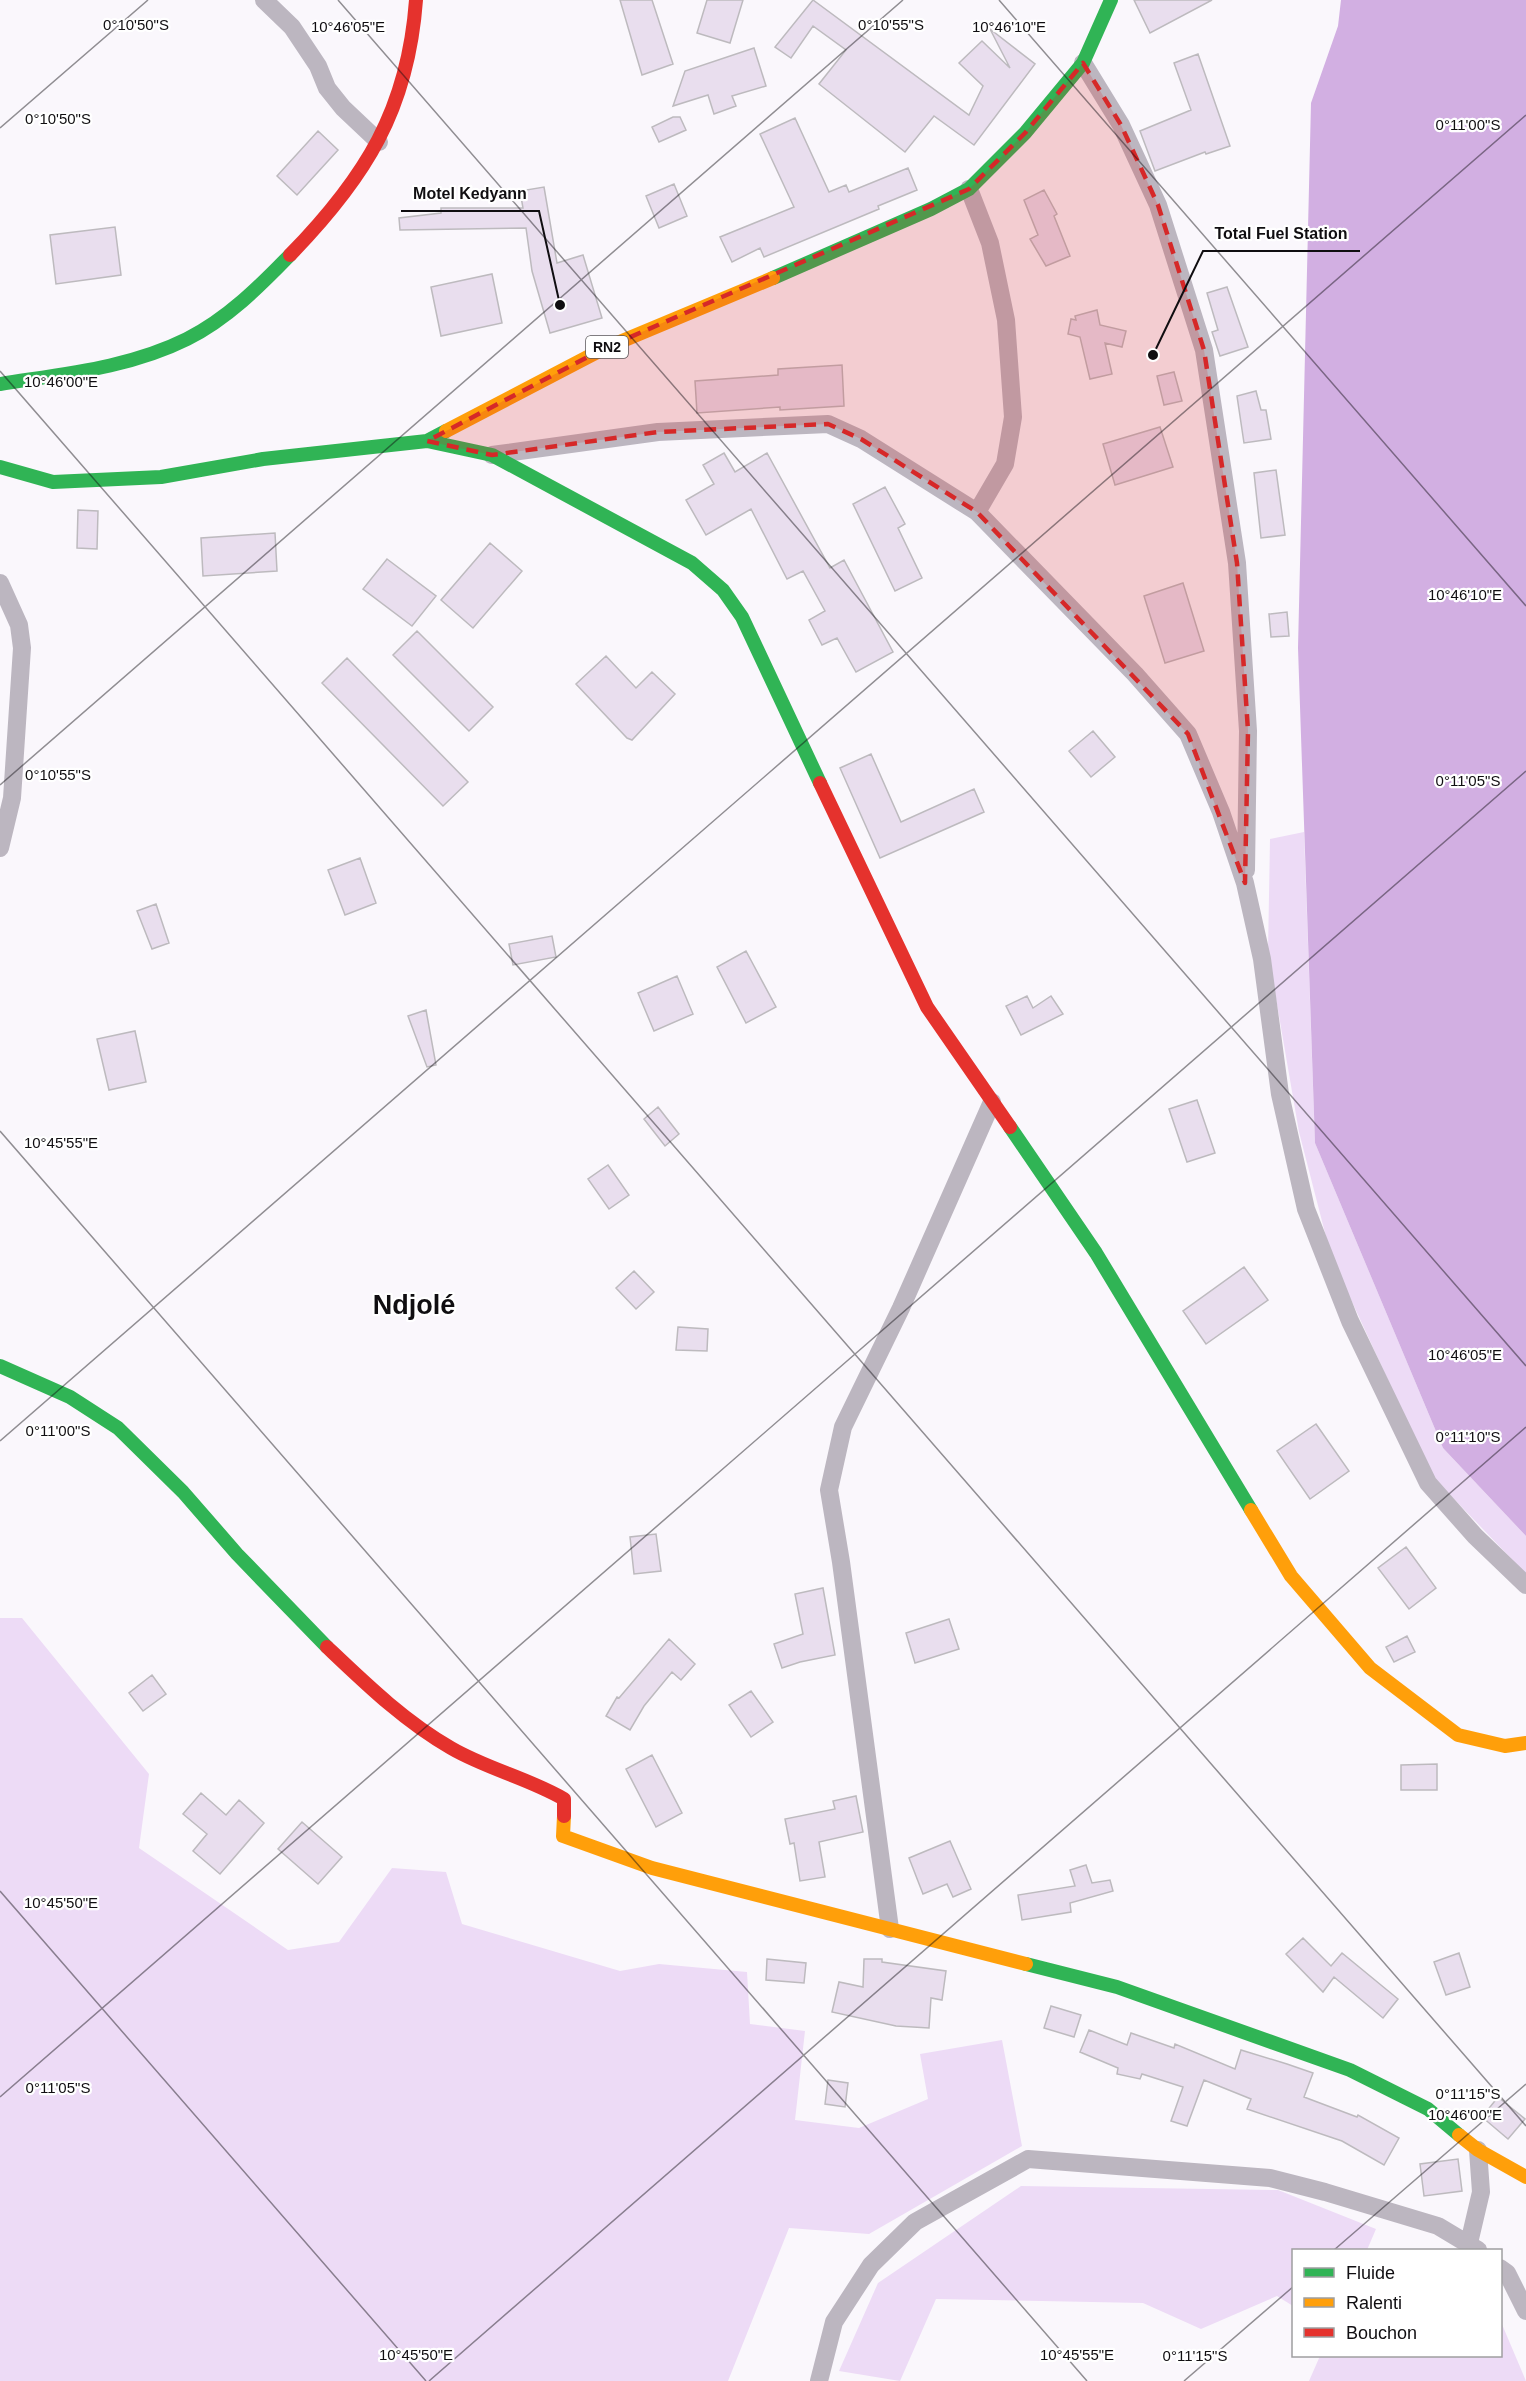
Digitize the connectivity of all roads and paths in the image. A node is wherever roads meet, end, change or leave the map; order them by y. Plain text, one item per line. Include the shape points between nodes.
1 (264, 0) edge
2 (416, 0) edge
3 (1111, 0) edge
4 (1083, 63) junction
5 (379, 142) junction
6 (969, 189) junction
7 (0, 384) edge
8 (427, 441) junction
9 (492, 455) junction
10 (0, 466) edge
11 (977, 512) junction
12 (0, 584) edge
13 (0, 848) edge
14 (1245, 883) junction
15 (992, 1102) junction
16 (0, 1366) edge
17 (1526, 1585) edge
18 (1526, 1743) edge
19 (890, 1929) junction
20 (1478, 2150) junction
21 (1526, 2177) edge
22 (1474, 2247) edge
23 (1502, 2269) edge
24 (1526, 2311) edge
25 (819, 2381) edge

1 - 5 street via 292,27 343,108
2 - 5 main road via 407,64
3 - 4 main road, RN2
4 - 6 main road, RN2 via 1025,133
4 - 14 street via 1121,125 1158,205 1204,350 1237,563 1248,731
5 - 7 main road via 278,269 190,338 130,362
6 - 8 main road, RN2 via 790,271 603,349
6 - 11 street via 990,243 1006,320 1013,417 1005,464
8 - 9 main road
8 - 10 main road, RN2 via 263,459 161,477 53,482
9 - 11 street via 658,432 828,424 861,439
9 - 15 main road via 658,543 692,563 723,590 764,659 927,1007
11 - 14 street via 1188,734
12 - 13 street via 19,626 22,648 12,798
14 - 17 street via 1262,960 1280,1094 1306,1209 1350,1321 1428,1483 1474,1536
15 - 18 main road via 1096,1253 1290,1576 1370,1668 1458,1735 1504,1746
15 - 19 street via 901,1308 843,1427 829,1490
16 - 19 main road via 70,1397 118,1428 385,1703 452,1749 540,1785 564,1799 562,1836 652,1868
19 - 20 main road via 1117,1987 1350,2070 1428,2109
20 - 21 main road
20 - 22 street via 1481,2192
22 - 25 street via 1438,2226 1270,2178 1028,2159 915,2222 871,2265 834,2322
23 - 24 street

